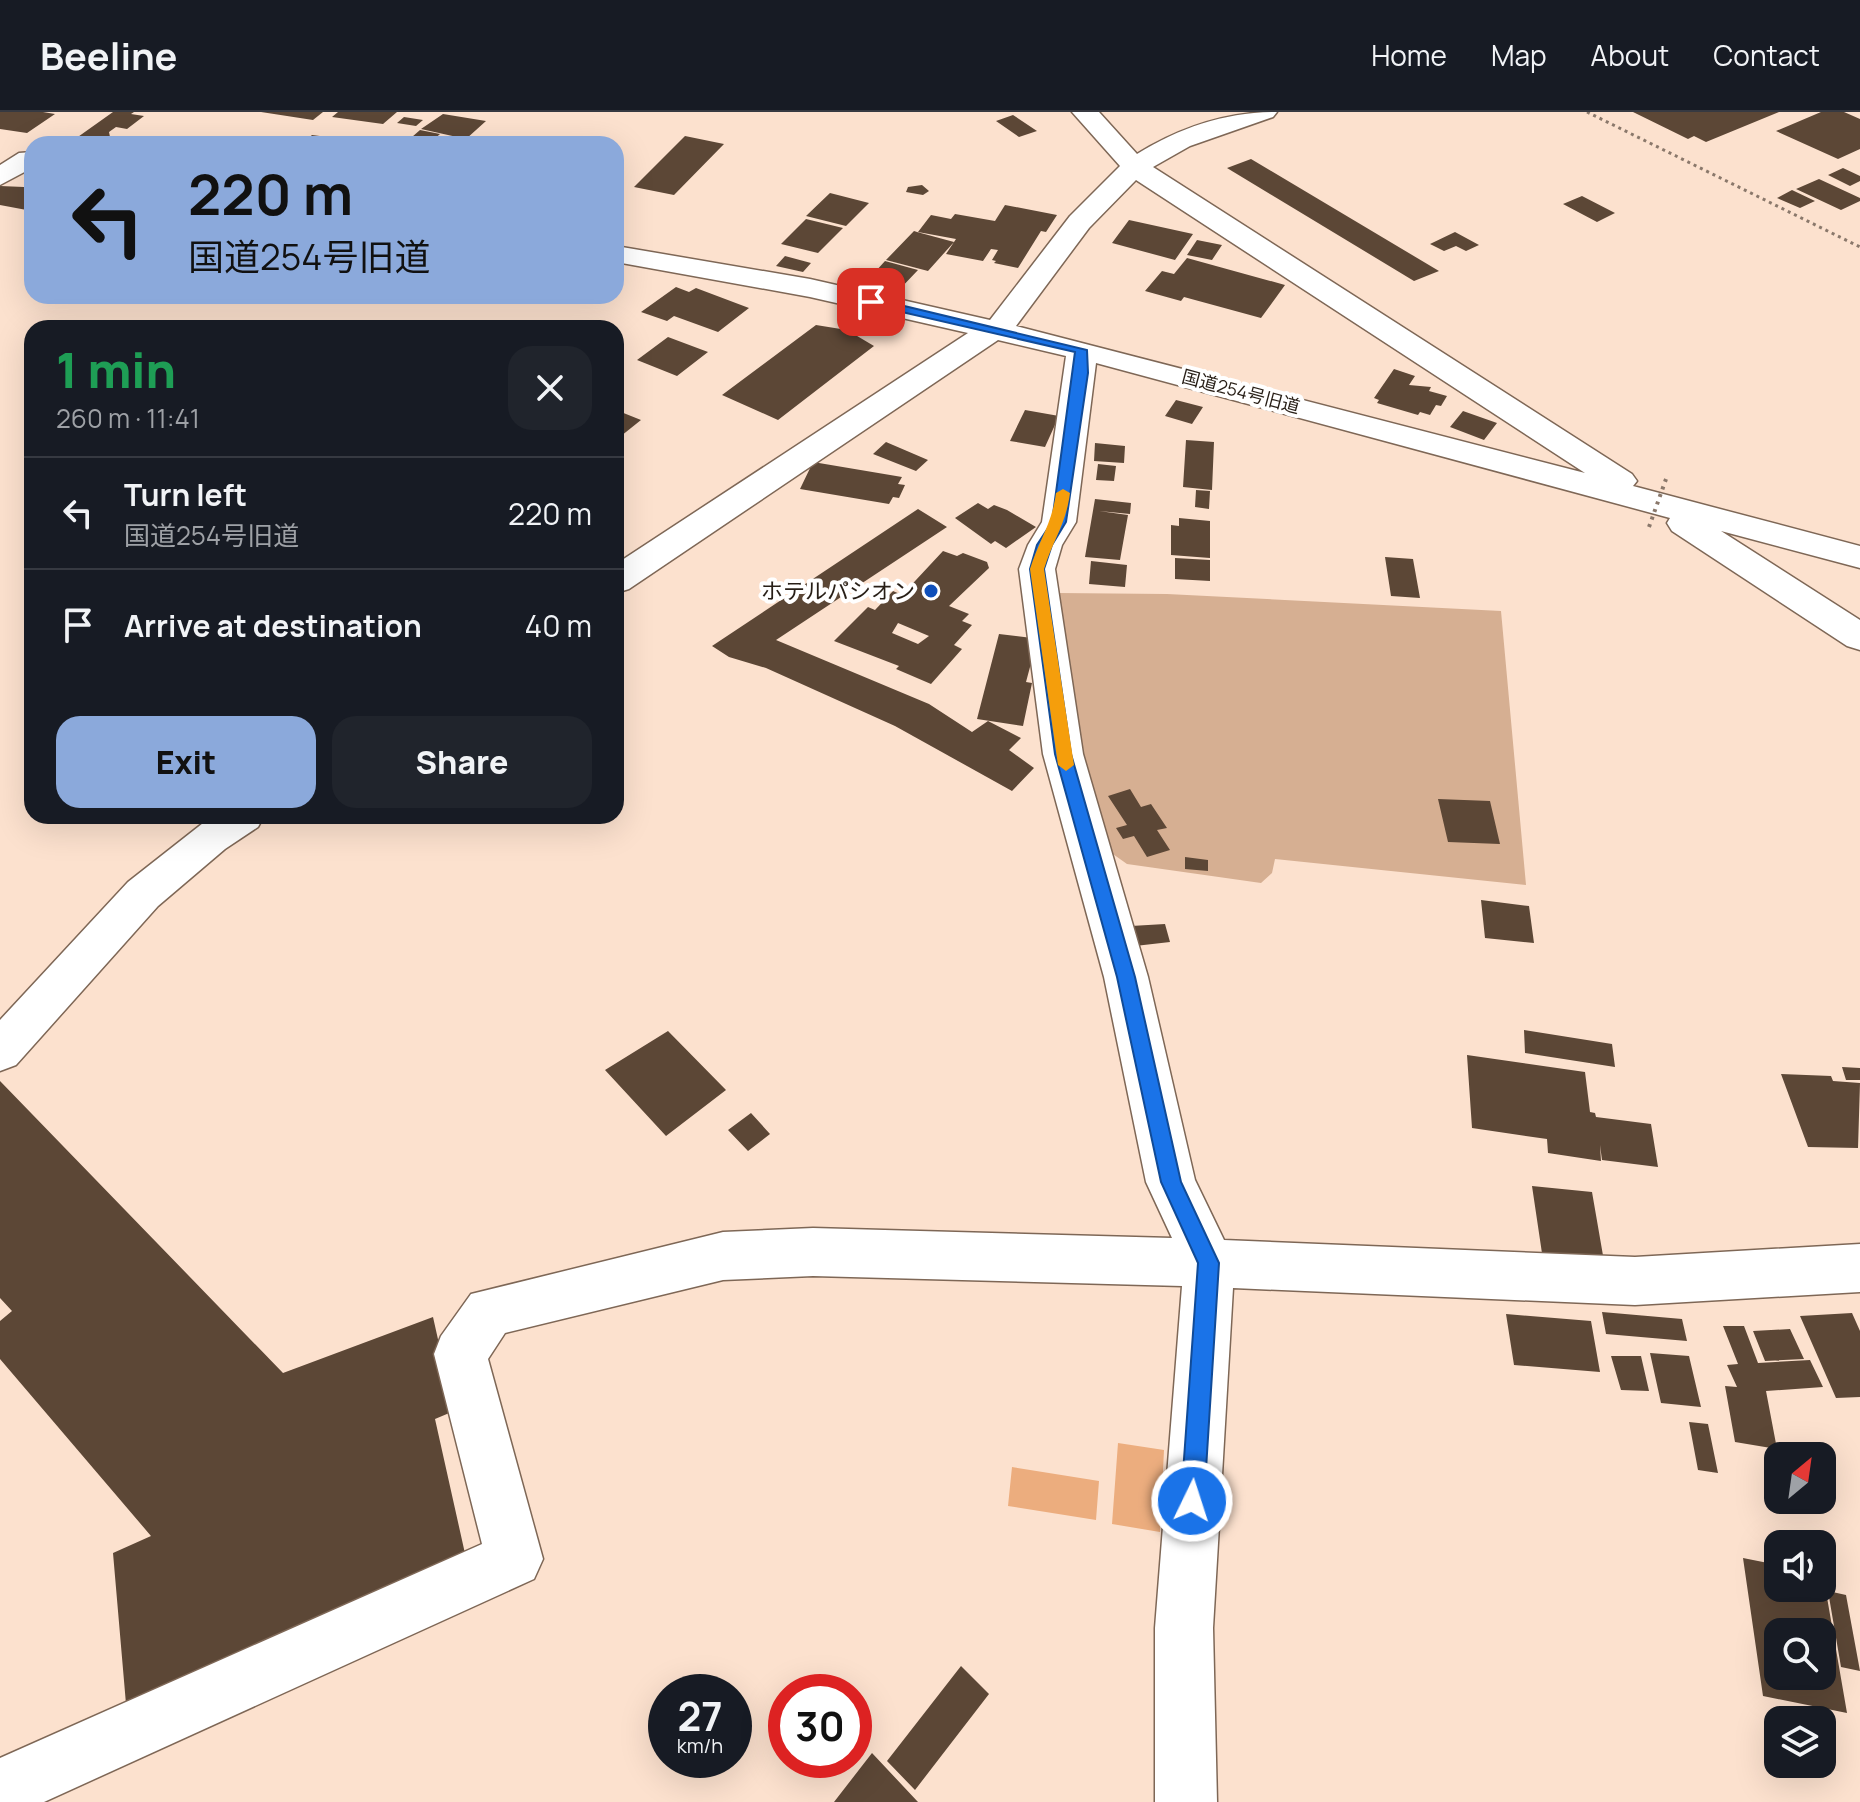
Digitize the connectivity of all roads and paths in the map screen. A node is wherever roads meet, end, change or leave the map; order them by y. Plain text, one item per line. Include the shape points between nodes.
1 (1085, 112) edge
2 (1264, 112) edge
3 (1587, 112) edge
4 (0, 155) edge
5 (24, 158) edge
6 (24, 163) edge
7 (1135, 167) junction
8 (0, 177) edge
9 (1860, 247) edge
10 (624, 255) edge
11 (995, 330) junction
12 (1081, 350) junction
13 (1655, 502) junction
14 (1860, 557) edge
15 (624, 576) edge
16 (1860, 637) edge
17 (232, 824) edge
18 (0, 1051) edge
19 (1209, 1263) junction
20 (1860, 1268) edge
21 (0, 1790) edge
22 (1186, 1802) edge

1 - 7 street
2 - 7 street via 1205,132
3 - 9 path
4 - 5 street
6 - 8 street
7 - 11 street via 1061,247
7 - 13 street
10 - 11 street, 国道254号旧道 via 810,288
11 - 12 street, 国道254号旧道
11 - 15 street
12 - 13 street, 国道254号旧道
12 - 19 street via 1059,522 1037,569 1041,600 1063,754 1126,977 1171,1182
13 - 13 path, bridge
13 - 14 street, 国道254号旧道
13 - 16 street
17 - 18 street via 143,894
19 - 20 street via 1635,1281
19 - 21 street via 813,1252 723,1256 489,1312 460,1354 514,1559
19 - 22 street via 1184,1628

